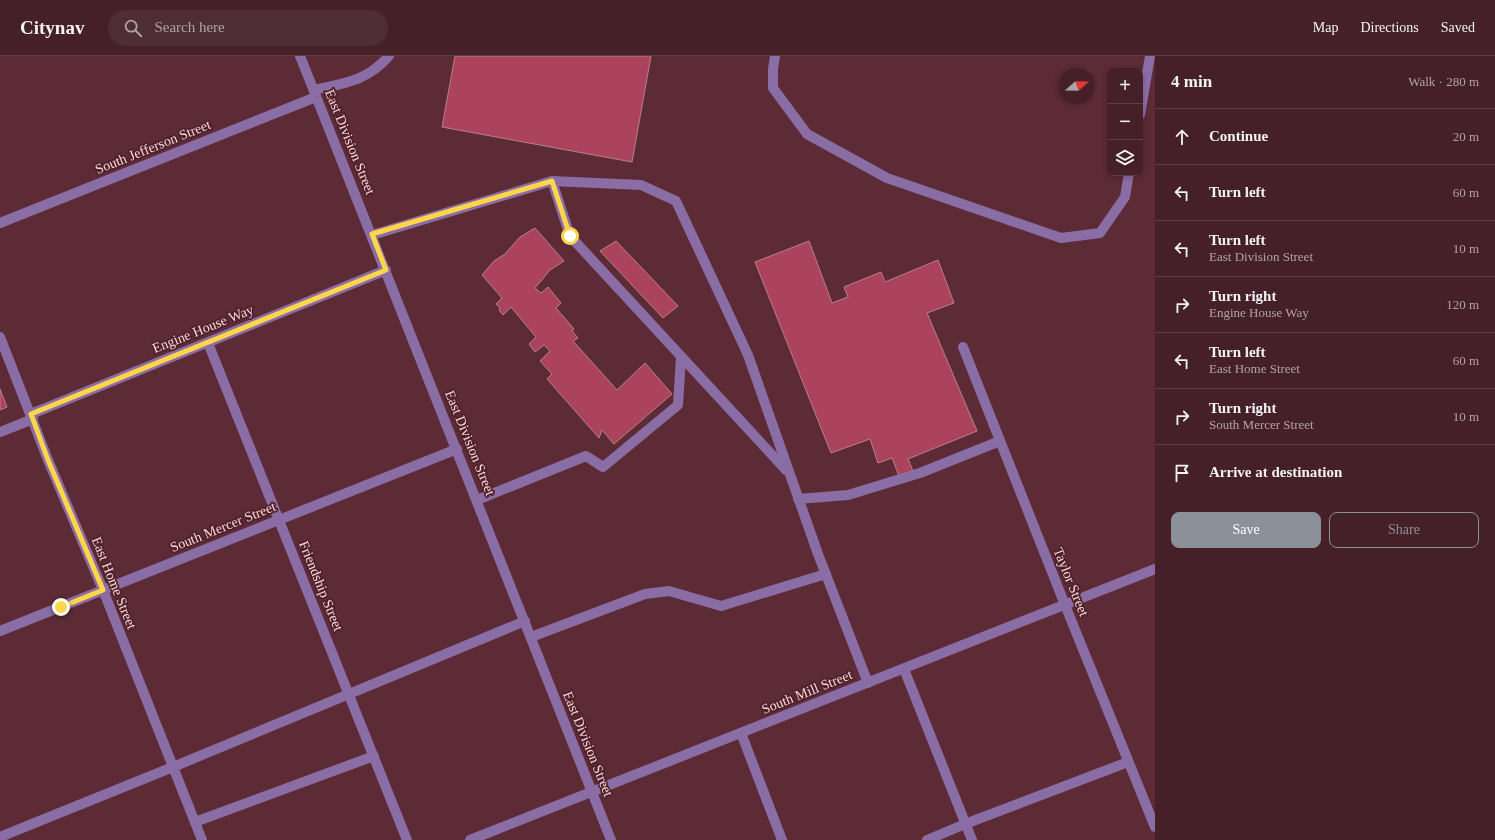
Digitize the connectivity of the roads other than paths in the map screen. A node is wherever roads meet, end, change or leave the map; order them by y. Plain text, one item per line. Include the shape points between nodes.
1 (300, 56) edge
2 (389, 56) edge
3 (775, 56) edge
4 (1150, 56) edge
5 (315, 94) junction
6 (1142, 104) edge
7 (1129, 176) edge
8 (552, 181) junction
9 (0, 223) edge
10 (372, 234) junction
11 (386, 270) junction
12 (0, 337) edge
13 (208, 343) junction
14 (963, 347) dead end
15 (681, 357) junction
16 (32, 417) junction
17 (0, 432) edge
18 (1000, 441) junction
19 (457, 449) junction
20 (790, 474) junction
21 (798, 499) junction
22 (477, 500) junction
23 (280, 520) junction
24 (1155, 569) edge
25 (826, 574) junction
26 (103, 590) junction
27 (1065, 605) junction
28 (525, 621) junction
29 (0, 632) edge
30 (531, 637) junction
31 (904, 668) junction
32 (868, 683) junction
33 (349, 694) junction
34 (741, 733) junction
35 (374, 756) junction
36 (1128, 762) junction
37 (173, 767) junction
38 (592, 792) junction
39 (195, 822) junction
40 (965, 824) junction
41 (1155, 827) edge
42 (0, 837) edge
43 (202, 840) edge
44 (407, 840) edge
45 (470, 840) edge
46 (611, 840) edge
47 (782, 840) edge
48 (927, 840) edge
49 (972, 840) edge

1 - 5 street, East Division Street
2 - 5 street, South Jefferson Street via 372,72
3 - 7 street via 772,68 773,88 808,134 887,178 1061,238 1100,232 1125,197
4 - 6 street
5 - 9 street, South Jefferson Street
5 - 10 street, East Division Street
8 - 10 street
8 - 15 street via 570,236
8 - 20 street via 641,185 676,201 748,355
10 - 11 street, East Division Street
11 - 13 street, Engine House Way
11 - 19 street, East Division Street
12 - 16 street, East Home Street
13 - 16 street, Engine House Way
13 - 23 street, Friendship Street
14 - 18 street, Taylor Street
15 - 20 street
15 - 22 street via 678,405 603,467 586,456
16 - 17 street, Engine House Way
16 - 26 street, East Home Street
18 - 21 street via 920,473 848,495
18 - 27 street, Taylor Street
19 - 22 street, East Division Street
19 - 23 street, South Mercer Street
20 - 21 street
21 - 25 street
22 - 28 street, East Division Street
23 - 26 street, South Mercer Street
23 - 33 street, Friendship Street
24 - 27 street, South Mill Street
25 - 30 street via 721,606 669,591 645,594
25 - 32 street
26 - 29 street, South Mercer Street
26 - 37 street, East Home Street
27 - 31 street, South Mill Street
27 - 36 street, Taylor Street
28 - 30 street, East Division Street
28 - 33 street
30 - 38 street, East Division Street
31 - 32 street, South Mill Street
31 - 40 street
32 - 34 street, South Mill Street
33 - 35 street, Friendship Street
33 - 37 street
34 - 38 street, South Mill Street
34 - 47 street
35 - 39 street
35 - 44 street, Friendship Street
36 - 40 street
36 - 41 street, Taylor Street
37 - 39 street, East Home Street
37 - 42 street
38 - 45 street, South Mill Street
38 - 46 street, East Division Street
39 - 43 street, East Home Street
40 - 48 street
40 - 49 street

